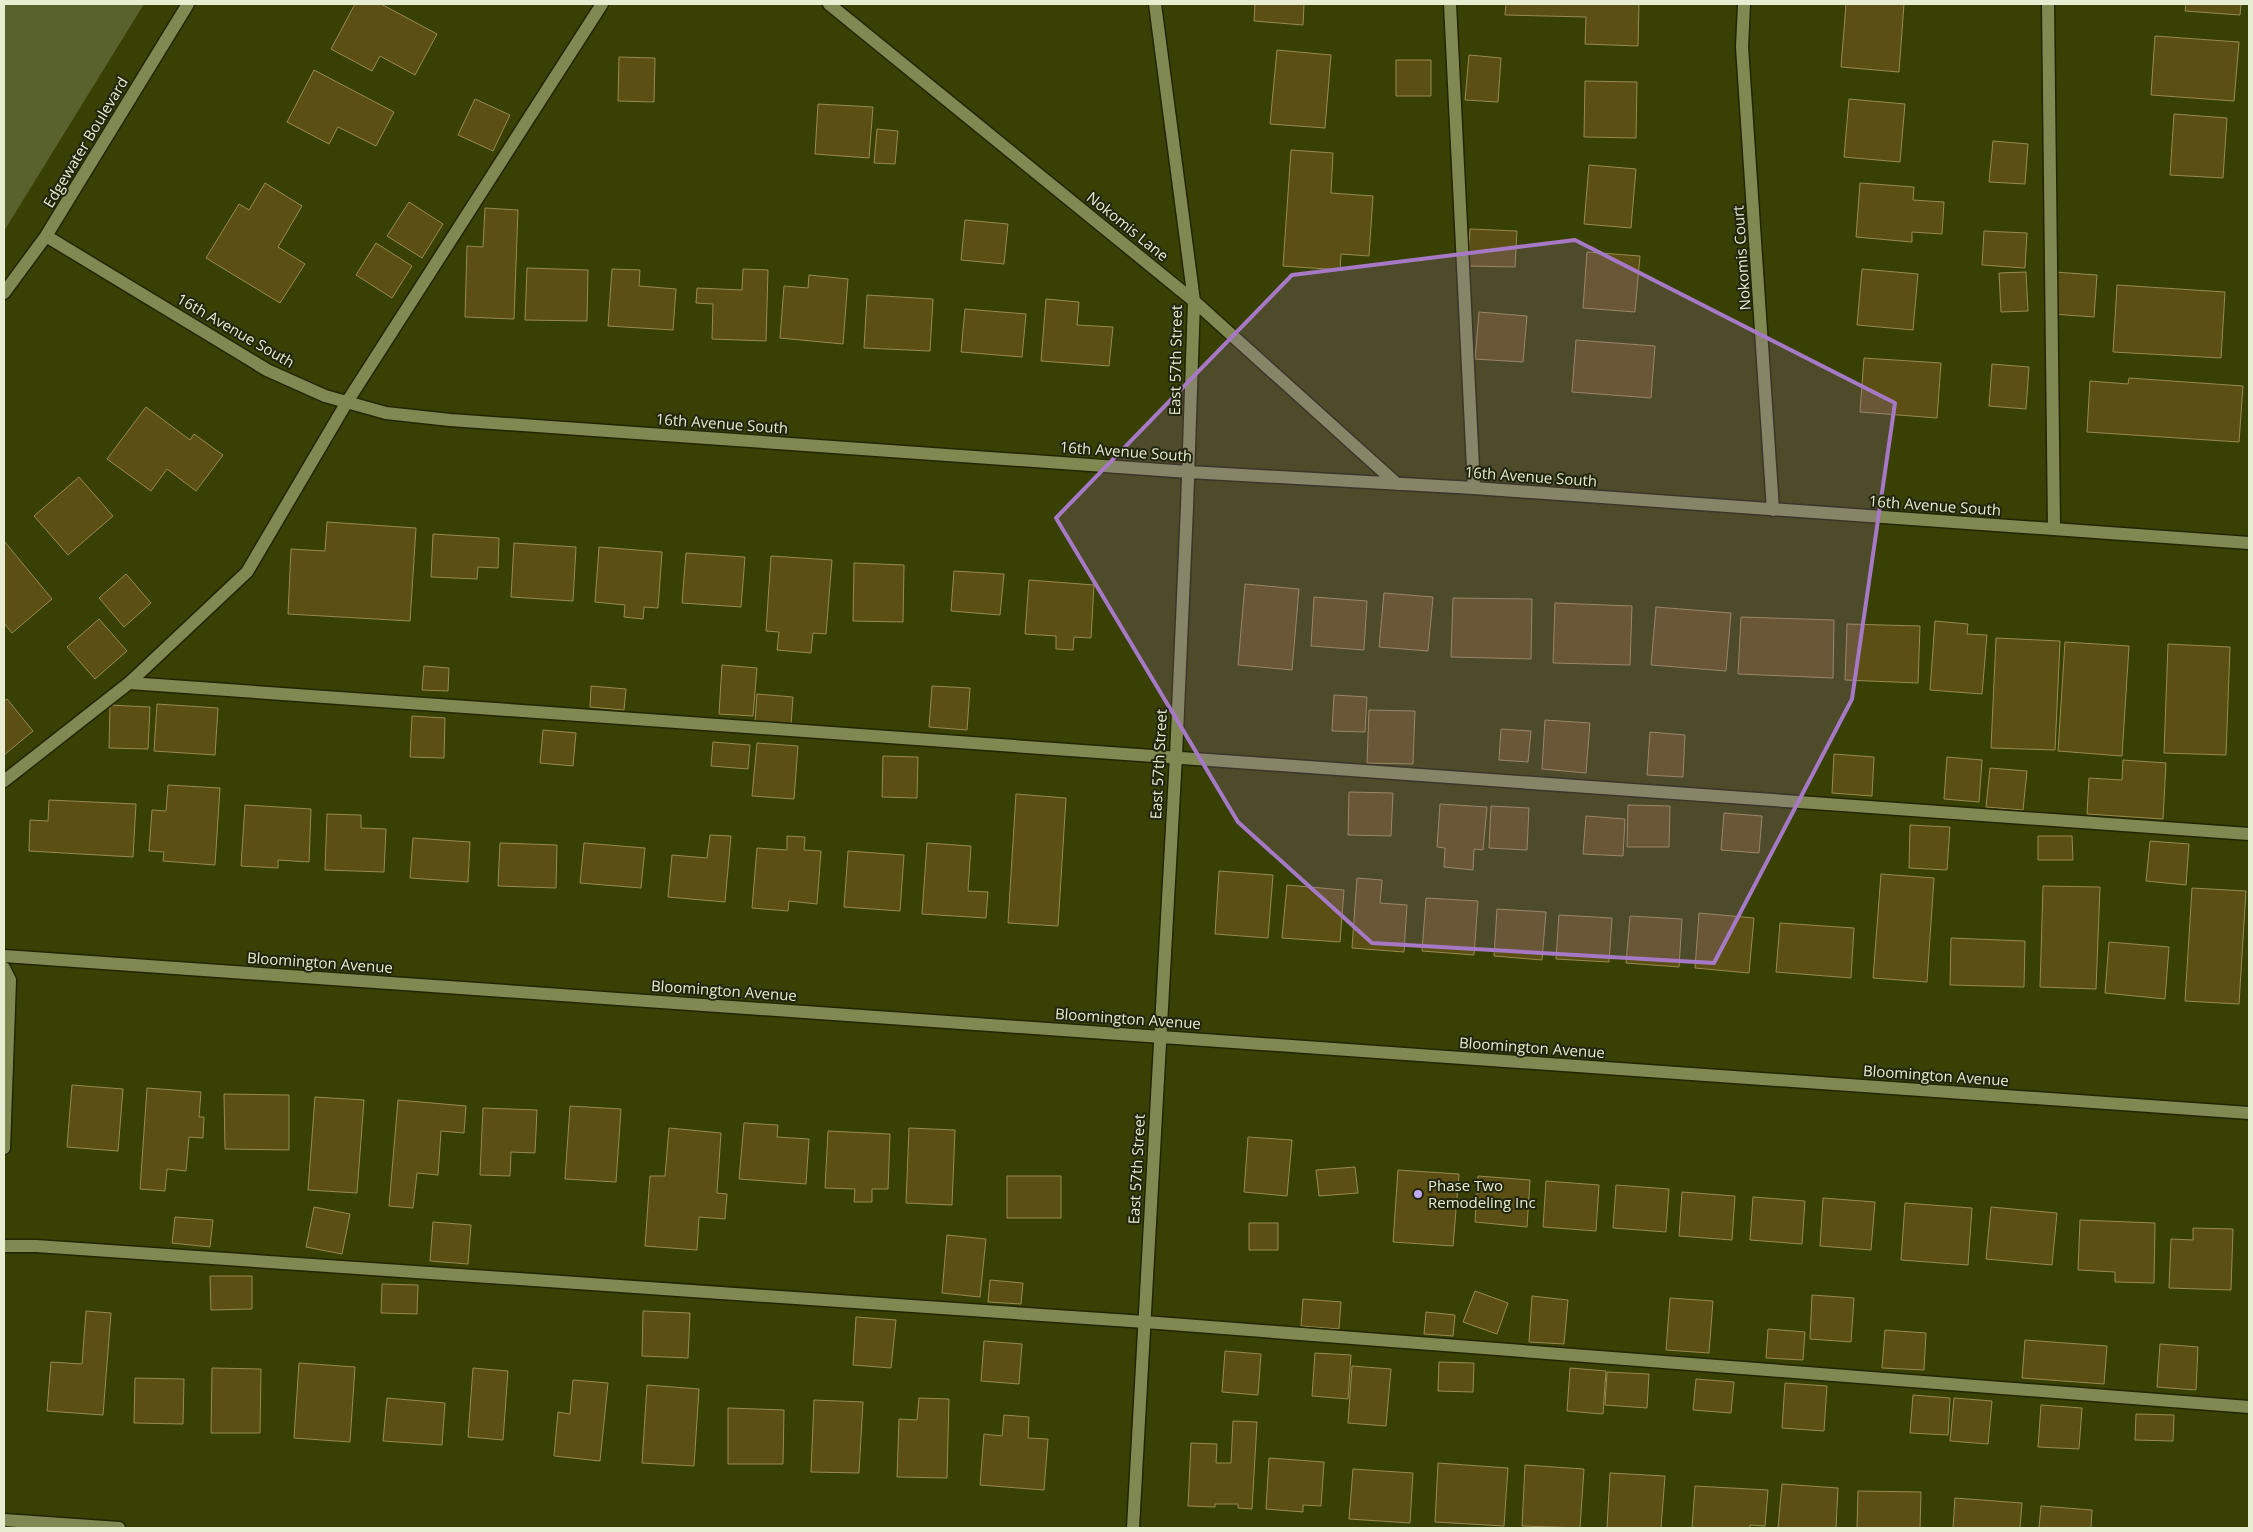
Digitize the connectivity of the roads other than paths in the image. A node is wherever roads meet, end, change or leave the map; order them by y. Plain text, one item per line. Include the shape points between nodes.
1 (188, 4) edge
2 (602, 4) edge
3 (829, 4) edge
4 (1155, 4) edge
5 (1450, 4) edge
6 (1744, 4) edge
7 (2048, 4) edge
8 (46, 236) junction
9 (4, 293) edge
10 (1194, 301) junction
11 (347, 402) junction
12 (1188, 472) junction
13 (1398, 484) junction
14 (1474, 488) junction
15 (1773, 510) junction
16 (2054, 529) junction
17 (2249, 543) edge
18 (129, 683) junction
19 (1176, 756) junction
20 (4, 781) edge
21 (2249, 834) edge
22 (4, 956) edge
23 (4, 968) edge
24 (1159, 1036) junction
25 (2249, 1113) edge
26 (4, 1148) edge
27 (4, 1246) edge
28 (1145, 1322) junction
29 (2249, 1407) edge
30 (4, 1520) edge
31 (120, 1528) edge
32 (1133, 1528) edge

1 - 8 street, Edgewater Boulevard
2 - 11 street
3 - 10 street, Nokomis Lane
4 - 10 street, East 57th Street
5 - 14 street
6 - 15 street, Nokomis Court via 1742,47
7 - 16 street
8 - 9 street, Edgewater Boulevard
8 - 11 street, 16th Avenue South via 267,370 325,396
10 - 12 street, East 57th Street
10 - 13 street, Nokomis Lane
11 - 12 street, 16th Avenue South via 386,413 450,420
11 - 18 street via 247,572
12 - 13 street, 16th Avenue South
12 - 19 street, East 57th Street
13 - 14 street, 16th Avenue South
14 - 15 street, 16th Avenue South
15 - 16 street, 16th Avenue South
16 - 17 street, 16th Avenue South
18 - 19 street
18 - 20 street
19 - 21 street
19 - 24 street, East 57th Street
22 - 24 street, Bloomington Avenue
23 - 26 street via 10,980
24 - 25 street, Bloomington Avenue
24 - 28 street, East 57th Street
27 - 28 street
28 - 29 street
28 - 32 street, East 57th Street
30 - 31 street

